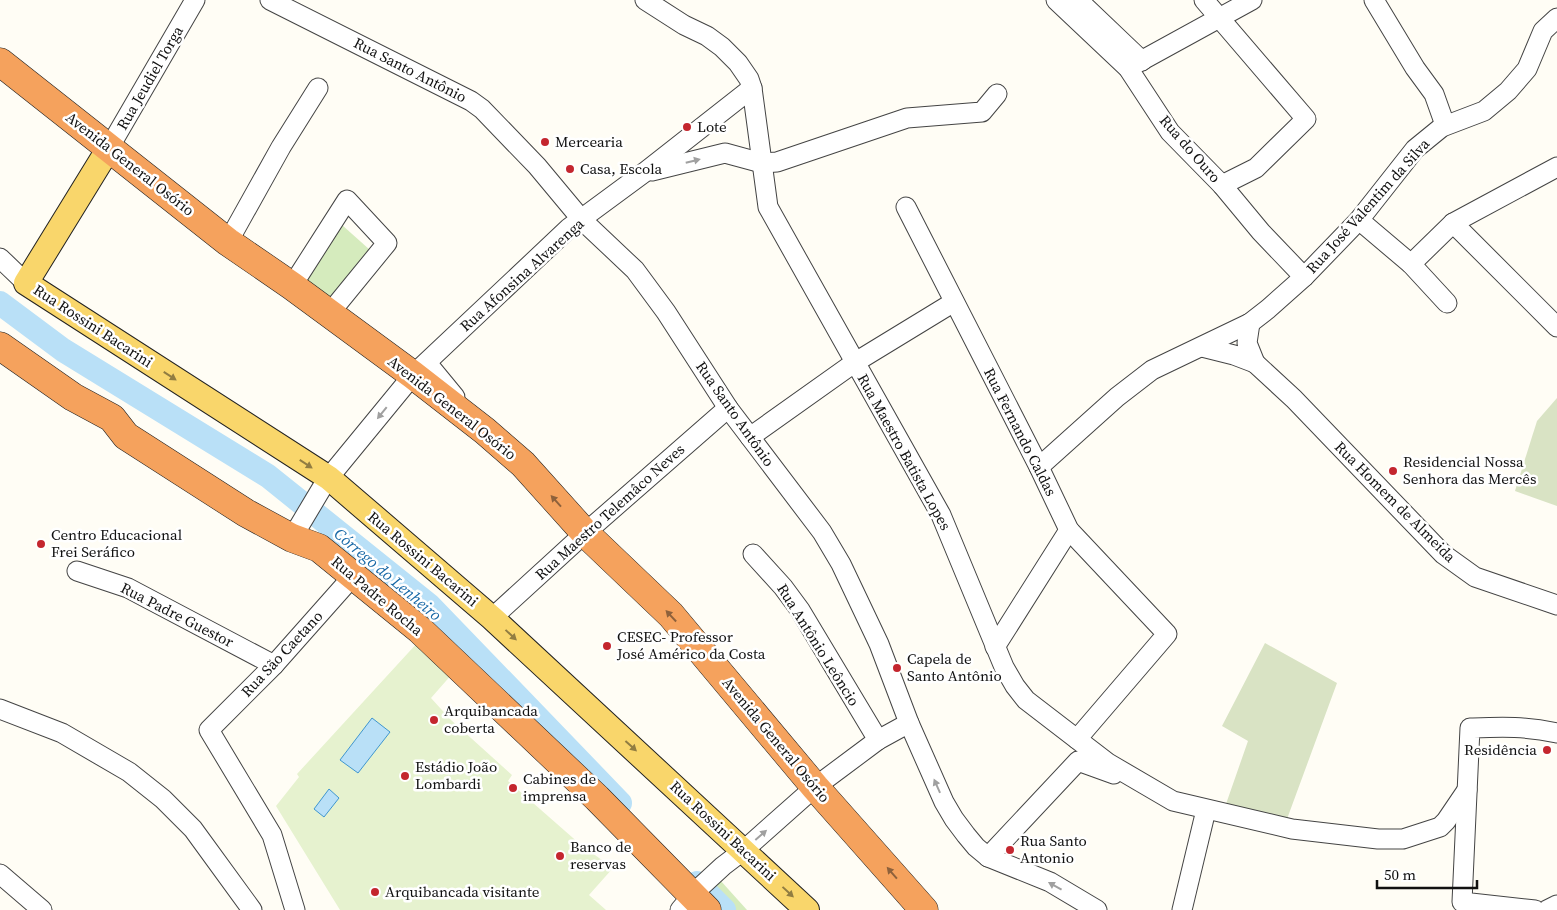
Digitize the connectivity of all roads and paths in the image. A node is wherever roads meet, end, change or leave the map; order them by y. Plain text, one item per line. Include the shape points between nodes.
1 (196, 0) edge
2 (270, 0) edge
3 (645, 0) edge
4 (1056, 0) edge
5 (1078, 0) edge
6 (1204, 0) edge
7 (1252, 0) edge
8 (1374, 0) edge
9 (1219, 17) junction
10 (1557, 18) edge
11 (0, 62) edge
12 (1135, 64) junction
13 (318, 88) dead end
14 (752, 88) junction
15 (997, 94) dead end
16 (1442, 127) junction
17 (109, 148) junction
18 (762, 163) junction
19 (1557, 167) edge
20 (646, 172) junction
21 (1222, 186) junction
22 (906, 207) dead end
23 (582, 220) junction
24 (1359, 220) junction
25 (1453, 223) junction
26 (228, 242) junction
27 (0, 258) edge
28 (1411, 264) junction
29 (1304, 277) junction
30 (26, 283) junction
31 (292, 286) junction
32 (954, 302) junction
33 (1447, 303) dead end
34 (329, 314) junction
35 (1250, 323) junction
36 (1557, 327) edge
37 (0, 346) edge
38 (1202, 346) junction
39 (854, 363) junction
40 (1255, 364) junction
41 (420, 369) junction
42 (728, 408) junction
43 (750, 437) junction
44 (1039, 467) junction
45 (327, 480) junction
46 (297, 529) junction
47 (1069, 530) junction
48 (586, 533) junction
49 (753, 554) dead end
50 (77, 571) dead end
51 (353, 576) junction
52 (1557, 605) edge
53 (492, 618) junction
54 (995, 647) junction
55 (274, 665) junction
56 (0, 708) edge
57 (909, 723) junction
58 (1557, 733) edge
59 (1078, 739) junction
60 (878, 740) junction
61 (1137, 781) junction
62 (815, 787) junction
63 (1467, 790) junction
64 (1206, 810) junction
65 (744, 850) junction
66 (988, 857) junction
67 (0, 874) edge
68 (694, 901) edge
69 (1557, 905) edge
70 (921, 909) edge
71 (42, 910) edge
72 (252, 910) edge
73 (295, 910) edge
74 (807, 910) edge
75 (1098, 910) edge
76 (1182, 910) edge
77 (1535, 910) edge
78 (1547, 910) edge

1 - 17 street, Rua Jeudiel Torga
2 - 23 street, Rua Santo Antônio via 471,100 537,166
3 - 14 street via 722,47 749,79
4 - 12 street, Rua do Ouro
5 - 12 street
6 - 9 street
7 - 9 street
8 - 16 street via 1434,94 1444,122
9 - 12 street
9 - 21 street via 1306,119 1256,168
10 - 16 street, Rua José Valentim da Silva via 1543,31 1527,69 1508,91 1484,111
11 - 17 highway, Avenida General Osório
12 - 21 street, Rua do Ouro via 1170,132
13 - 26 street
14 - 18 street, Rua Maestro Batista Lopes
14 - 20 street
15 - 18 street via 982,112 907,118 784,160
16 - 24 street, Rua José Valentim da Silva via 1415,149
17 - 26 highway, Avenida General Osório
17 - 30 main road, Rua Jeudiel Torga
20 -> 18 street, Rua Afonsina Alvarenga via 725,153
18 - 39 street, Rua Maestro Batista Lopes via 768,206
19 - 25 street
20 - 23 street, Rua Afonsina Alvarenga
21 - 29 street, Rua do Ouro via 1260,232
22 - 32 street, Rua Fernando Caldas
23 - 41 street, Rua Afonsina Alvarenga
23 - 42 street, Rua Santo Antônio via 636,270
24 - 28 street
24 - 29 street, Rua José Valentim da Silva
25 - 28 street
25 - 36 street
26 - 31 highway, Avenida General Osório
27 - 30 street, Rua Rossini Bacarini
28 - 33 street
29 - 35 street, Rua José Valentim da Silva
30 -> 45 main road, Rua Rossini Bacarini
31 - 34 highway, Avenida General Osório
31 - 34 street via 347,200 387,243
32 - 39 street
32 - 44 street, Rua Fernando Caldas
34 - 41 highway, Avenida General Osório
35 - 38 street, Rua José Valentim da Silva
35 - 40 street via 1247,343
37 - 46 highway, Rua Padre Rocha via 73,397 112,418 126,436 246,513
38 - 40 street
38 - 44 street, Rua José Valentim da Silva via 1152,370
39 - 43 street
39 - 54 street, Rua Maestro Batista Lopes via 941,515
40 - 52 street, Rua Homem de Almeida via 1294,399 1447,557 1475,577
41 -> 45 street, Rua Afonsina Alvarenga
48 -> 41 highway, Avenida General Osório via 523,464
42 - 43 street, Rua Santo Antônio
42 - 48 street, Rua Maestro Telemâco Neves
43 - 57 street, Rua Santo Antônio via 822,532 841,564 878,644
44 - 47 street, Rua Fernando Caldas
45 - 46 street, Rua Afonsina Alvarenga
45 - 53 main road, Rua Rossini Bacarini
46 - 51 highway, Rua Padre Rocha
47 - 54 street
47 - 59 street, Rua Fernando Caldas via 1167,634
48 - 53 street, Rua Maestro Telemâco Neves
62 -> 48 highway, Avenida General Osório via 671,615
49 - 60 street, Rua Antônio Leôncio via 800,610
50 - 55 street, Rua Padre Guestor via 128,588
51 - 55 street, Rua São Caetano
51 - 68 highway, Rua Padre Rocha via 420,630 597,798
53 -> 65 main road, Rua Rossini Bacarini
54 - 59 street, Rua Maestro Batista Lopes via 1011,680 1026,700
55 - 73 street, Rua São Caetano via 209,730 272,835
56 - 72 street via 62,734 129,772 163,799 193,829
57 - 60 street
66 -> 57 street, Rua Santo Antônio via 951,815
58 - 63 street via 1509,726 1470,728
59 - 61 street, Rua Maestro Batista Lopes
60 - 62 street
61 - 64 street, Rua Maestro Batista Lopes via 1173,801
61 - 66 street via 1078,761
65 -> 62 street
70 -> 62 highway, Avenida General Osório
63 - 64 street, Rua Maestro Batista Lopes via 1440,827 1403,839 1292,829
63 - 77 street via 1462,902
64 - 76 street
65 - 68 street via 723,866
65 -> 74 main road, Rua Rossini Bacarini
75 -> 66 street, Rua Santo Antônio via 1050,882
67 - 71 street
69 - 78 street

